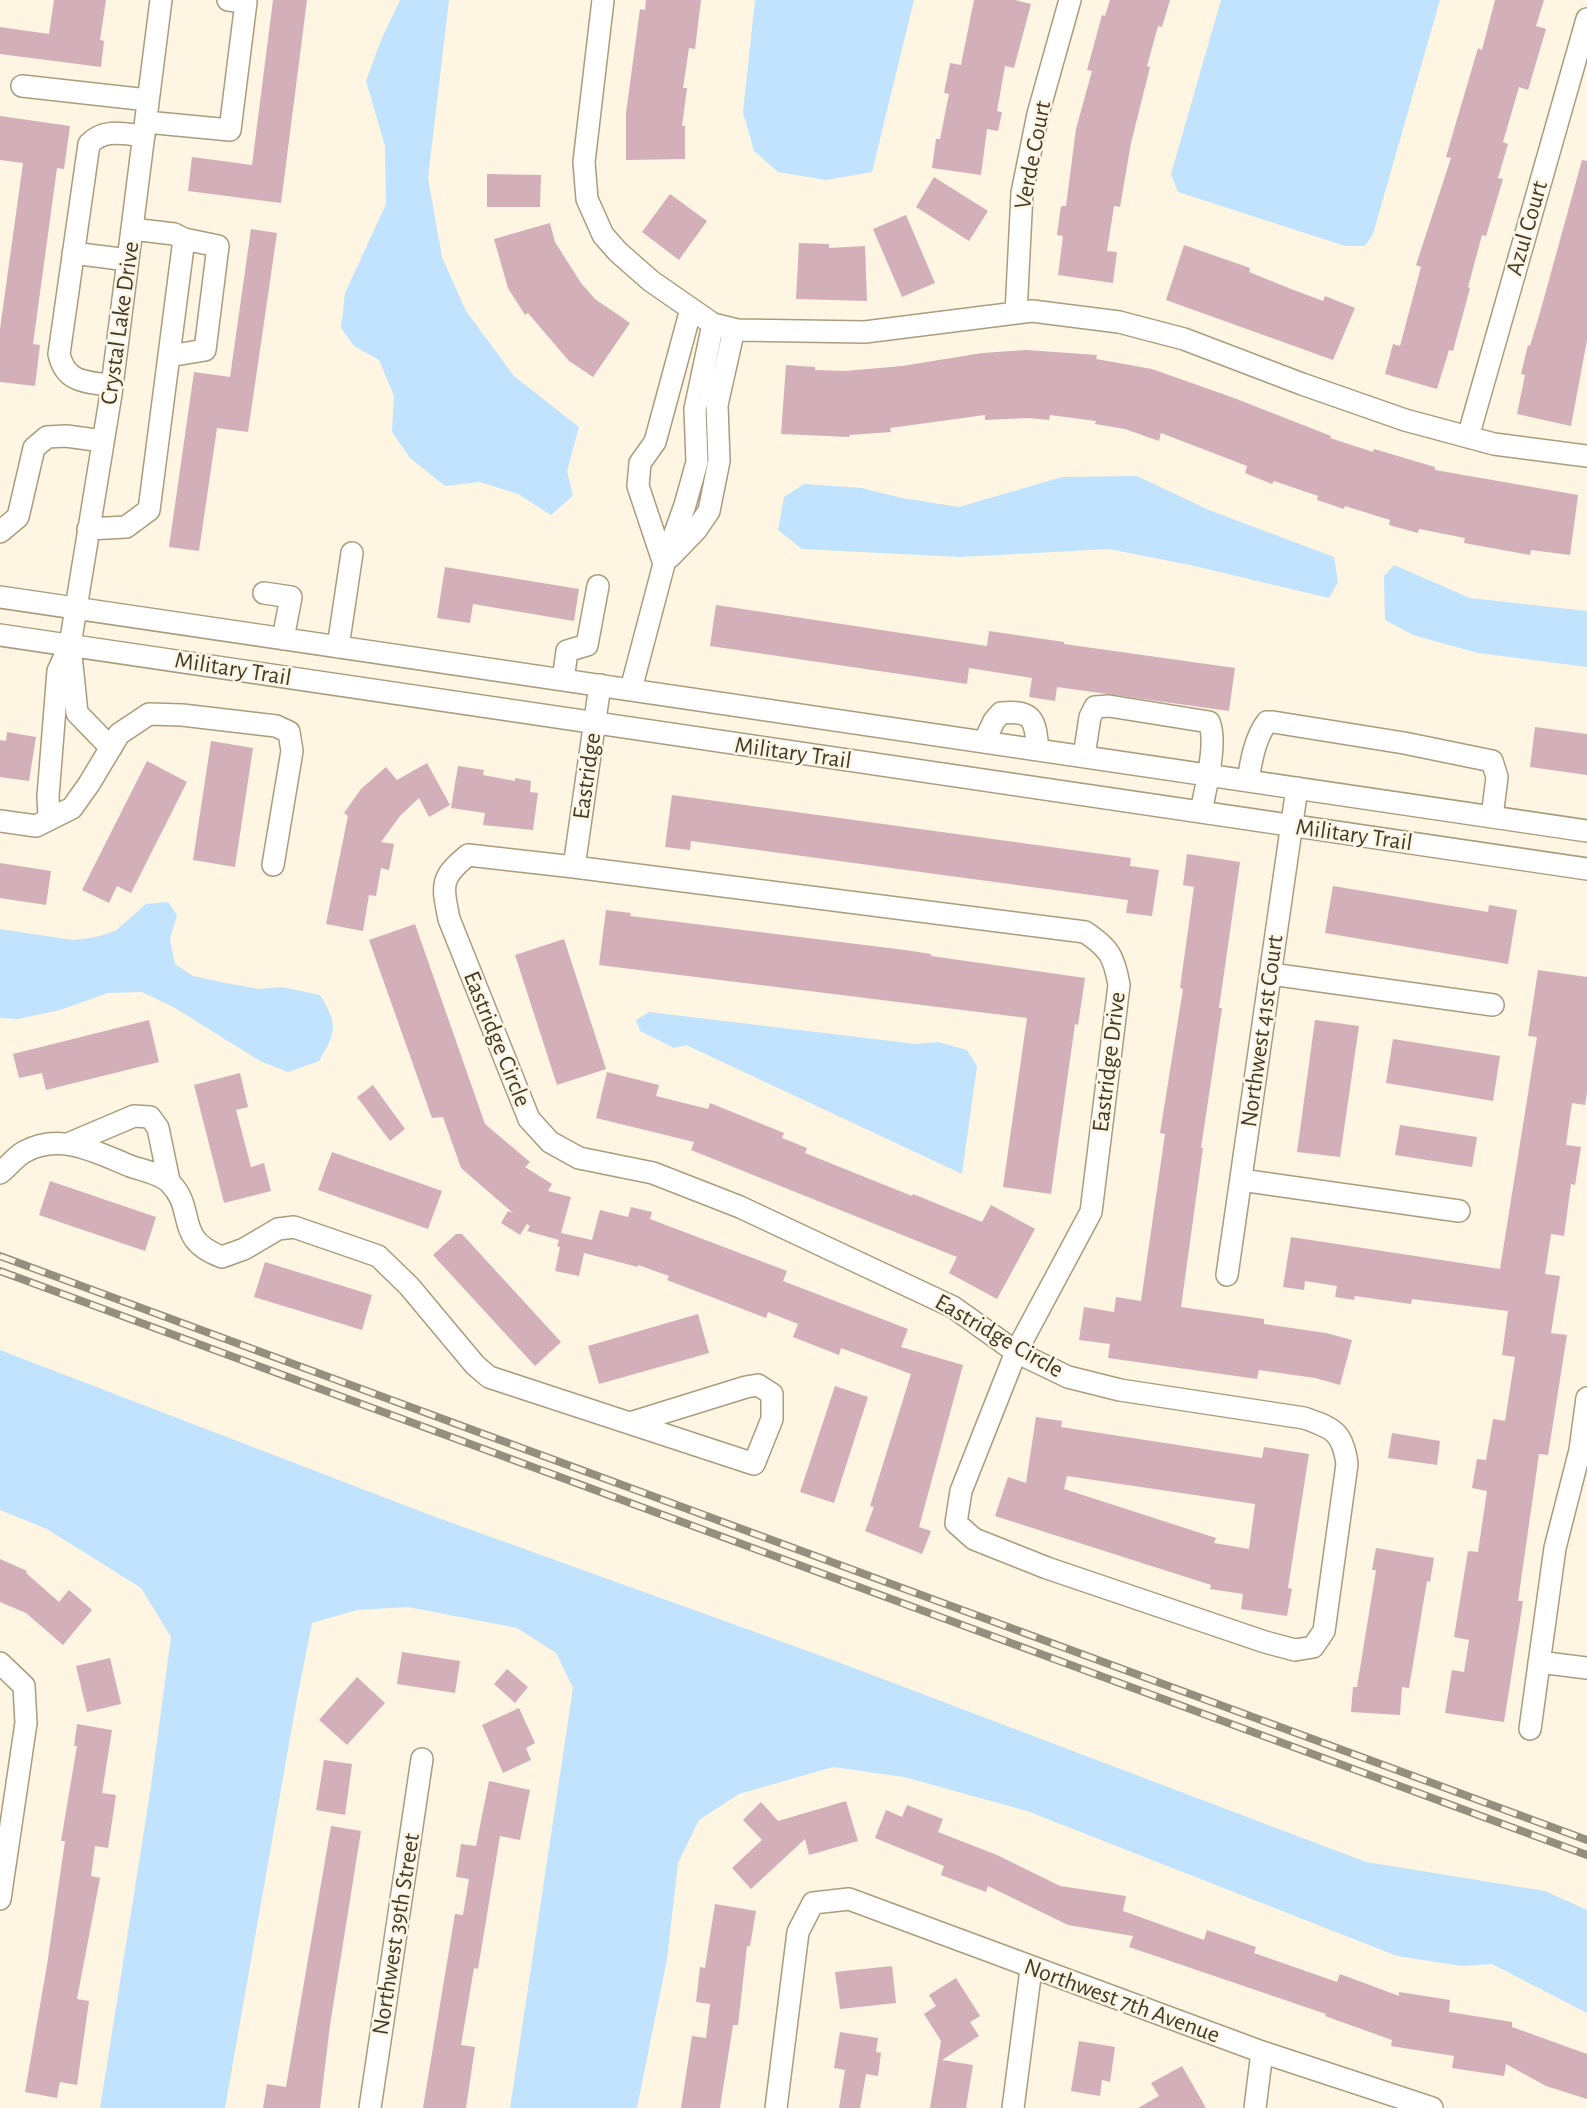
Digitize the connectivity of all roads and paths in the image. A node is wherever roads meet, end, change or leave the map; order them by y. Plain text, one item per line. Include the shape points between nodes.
1 (161, 0) edge
2 (228, 0) edge
3 (603, 0) edge
4 (1070, 0) edge
5 (1587, 19) edge
6 (22, 86) dead end
7 (146, 119) junction
8 (132, 229) junction
9 (184, 239) junction
10 (73, 253) junction
11 (128, 260) junction
12 (691, 309) junction
13 (1016, 313) junction
14 (723, 326) junction
15 (169, 356) junction
16 (112, 386) junction
17 (1468, 437) junction
18 (103, 441) junction
19 (1587, 456) edge
20 (88, 529) junction
21 (0, 532) edge
22 (352, 553) dead end
23 (664, 564) junction
24 (598, 586) dead end
25 (264, 593) dead end
26 (0, 597) edge
27 (75, 608) junction
28 (0, 635) edge
29 (283, 639) junction
30 (69, 645) junction
31 (338, 647) junction
32 (563, 680) junction
33 (600, 685) junction
34 (631, 689) junction
35 (594, 724) junction
36 (984, 742) junction
37 (111, 748) junction
38 (1038, 750) junction
39 (1084, 756) junction
40 (1207, 775) junction
41 (1248, 781) junction
42 (1297, 788) junction
43 (1201, 812) junction
44 (1492, 817) junction
45 (49, 818) junction
46 (0, 821) edge
47 (1291, 825) junction
48 (1587, 831) edge
49 (273, 865) dead end
50 (574, 867) junction
51 (1587, 869) edge
52 (1270, 974) junction
53 (1493, 1005) dead end
54 (68, 1144) junction
55 (0, 1174) edge
56 (1241, 1180) junction
57 (169, 1181) junction
58 (1459, 1212) dead end
59 (1227, 1275) dead end
60 (1016, 1352) junction
61 (1587, 1398) edge
62 (630, 1423) junction
63 (1584, 1451) edge
64 (956, 1523) joint
65 (1539, 1662) junction
66 (0, 1664) edge
67 (1587, 1668) edge
68 (1530, 1729) dead end
69 (422, 1759) dead end
70 (0, 1899) edge
71 (1031, 1969) junction
72 (1262, 2052) junction
73 (370, 2108) edge
74 (776, 2108) edge
75 (1013, 2108) edge
76 (1255, 2108) edge
77 (1432, 2108) edge

1 - 7 street, Crystal Lake Drive
2 - 7 street via 246,2 230,130
3 - 12 street via 584,162 587,199 603,235 618,252
4 - 13 street, Verde Court via 1038,114 1022,193
5 - 17 street, Azul Court
6 - 7 street
7 - 8 street, Crystal Lake Drive
7 - 10 street via 96,136 89,144
8 - 9 street
8 - 11 street, Crystal Lake Drive
9 - 15 street
9 - 15 street via 218,246 217,259 205,350
10 - 11 street
10 - 16 street via 59,354 62,368 76,380
11 - 16 street, Crystal Lake Drive
12 - 14 street
12 - 23 street via 655,442 640,463 638,486
13 - 14 street via 865,332
13 - 17 street via 1119,322 1184,339 1405,420
14 - 23 street via 695,410 697,462
15 - 20 street via 149,510 125,527
16 - 18 street, Crystal Lake Drive
17 - 19 street
18 - 20 street, Crystal Lake Drive
18 - 21 street via 47,437 34,448 18,517
20 - 27 street, Crystal Lake Drive
22 - 31 street
23 - 34 street
24 - 32 street via 587,645 567,652
25 - 29 street via 291,597
26 - 27 street, Military Trail
27 - 29 street, Military Trail
27 - 30 street, Crystal Lake Drive
28 - 30 street, Military Trail
29 - 31 street, Military Trail
30 - 35 street, Military Trail
30 - 37 street via 77,713
30 - 45 street via 58,671
31 - 32 street, Military Trail
32 - 33 street, Military Trail
33 - 34 street, Military Trail
33 - 35 street, Eastridge
34 - 36 street, Military Trail
35 - 43 street, Military Trail
35 - 50 street, Eastridge
36 - 38 street, Military Trail
36 - 38 street via 1001,713 1025,714 1033,719
37 - 45 street via 72,808
37 - 49 street via 119,734 149,714 276,726 289,732 292,751
38 - 39 street, Military Trail
39 - 40 street, Military Trail
39 - 40 street via 1090,717 1095,707 1109,706 1209,722
40 - 41 street, Military Trail
40 - 43 street
41 - 42 street, Military Trail
41 - 44 street via 1261,730 1273,722 1492,761 1497,777
42 - 44 street, Military Trail
42 - 47 street, Northwest 41st Court
43 - 47 street, Military Trail
44 - 48 street, Military Trail
45 - 46 street via 36,826
47 - 51 street, Military Trail
47 - 52 street, Northwest 41st Court
50 - 60 street, Eastridge Circle via 468,855 449,871 443,891 449,919 529,1119 550,1142 579,1158 653,1172 740,1207 953,1307
50 - 60 street, Eastridge Drive via 1084,932 1103,944 1115,961 1119,985 1091,1212
52 - 53 street
52 - 56 street, Northwest 41st Court
54 - 55 street via 56,1142 24,1153
54 - 57 street
54 - 57 street via 134,1116 150,1117 158,1128
56 - 58 street
56 - 59 street, Northwest 41st Court
57 - 62 street via 191,1235 205,1251 222,1257 278,1228 294,1227 378,1256 489,1377
60 - 64 street, Eastridge Drive via 961,1491
60 - 64 street, Eastridge Circle via 1069,1377 1119,1390 1304,1418 1327,1426 1345,1444 1347,1464 1324,1630 1314,1647 1295,1650 1265,1642 1010,1553 974,1539
61 - 63 street
62 - 62 street via 746,1387 758,1385 772,1394 772,1419 754,1464
63 - 65 street via 1555,1548
65 - 67 street
65 - 68 street
66 - 70 street via 24,1686 26,1723
69 - 73 street, Northwest 39th Street
71 - 72 street, Northwest 7th Avenue
71 - 74 street, Northwest 7th Avenue via 849,1899 813,1903 798,1932
71 - 75 street
72 - 76 street
72 - 77 street, Northwest 7th Avenue

